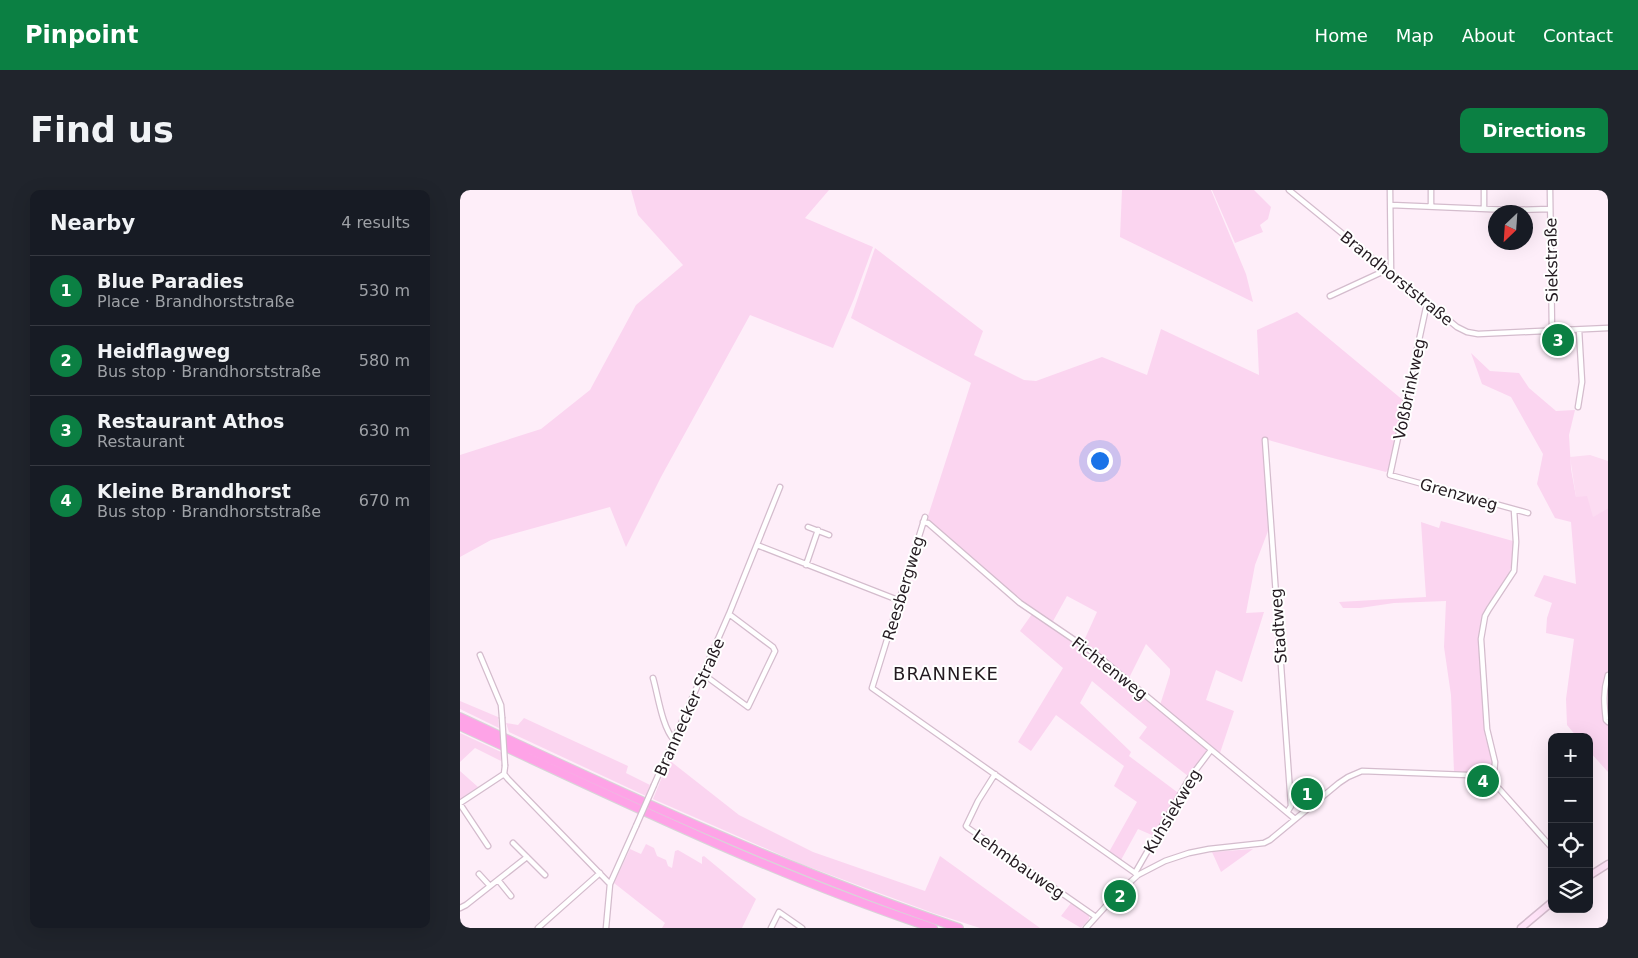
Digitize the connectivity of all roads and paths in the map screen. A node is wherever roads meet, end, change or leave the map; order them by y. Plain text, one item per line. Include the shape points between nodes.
1 (1290, 190) edge
2 (1390, 190) edge
3 (1431, 190) edge
4 (1484, 190) edge
5 (1550, 190) edge
6 (1390, 205) junction
7 (1431, 206) junction
8 (1484, 208) junction
9 (1550, 209) junction
10 (1386, 268) junction
11 (1391, 272) junction
12 (1330, 296) dead end
13 (1427, 303) junction
14 (1608, 328) edge
15 (1579, 330) junction
16 (1552, 331) junction
17 (1578, 407) dead end
18 (1265, 440) dead end
19 (1390, 475) joint
20 (780, 487) dead end
21 (1514, 510) junction
22 (1528, 513) dead end
23 (924, 519) joint
24 (808, 527) dead end
25 (818, 530) junction
26 (829, 535) dead end
27 (757, 545) junction
28 (806, 565) junction
29 (898, 600) junction
30 (729, 614) junction
31 (480, 655) dead end
32 (703, 674) junction
33 (1608, 675) edge
34 (653, 678) dead end
35 (460, 717) edge
36 (1608, 722) edge
37 (460, 726) edge
38 (674, 740) junction
39 (1211, 750) junction
40 (504, 774) junction
41 (995, 774) junction
42 (1491, 781) junction
43 (460, 803) edge
44 (1288, 811) junction
45 (1295, 819) junction
46 (513, 843) dead end
47 (1548, 843) edge
48 (488, 846) dead end
49 (527, 857) junction
50 (1608, 864) edge
51 (1593, 873) edge
52 (480, 874) dead end
53 (600, 874) junction
54 (1136, 874) junction
55 (545, 875) dead end
56 (498, 880) junction
57 (610, 884) junction
58 (490, 886) junction
59 (511, 896) dead end
60 (1548, 905) edge
61 (460, 908) edge
62 (1096, 917) junction
63 (538, 928) edge
64 (606, 928) edge
65 (771, 928) edge
66 (802, 928) edge
67 (933, 928) edge
68 (958, 928) edge
69 (1086, 928) edge
70 (1521, 928) edge

1 - 10 street, Brandhorststraße
2 - 6 street
3 - 7 street
4 - 8 street
5 - 9 street, Siekstraße
6 - 7 street
6 - 11 street
7 - 8 street
8 - 9 street
9 - 16 street, Siekstraße
10 - 11 street, Brandhorststraße
10 - 12 street
11 - 13 street, Brandhorststraße
13 - 16 street, Brandhorststraße via 1467,332
13 - 19 street, Voßbrinkweg
14 - 15 street, Brandhorststraße
15 - 16 street, Brandhorststraße
15 - 17 street via 1582,382
18 - 44 street, Stadtweg via 1291,806
19 - 21 street, Grenzweg
20 - 27 street, Brannecker Straße
21 - 22 street, Grenzweg
21 - 42 street via 1514,572 1485,616 1481,639 1488,729 1495,762
23 - 29 street, Reesbergweg
23 - 39 street, Fichtenweg via 1020,603 1098,656
24 - 25 street
25 - 26 street
25 - 28 street
27 - 28 street
27 - 30 street, Brannecker Straße
28 - 29 street
29 - 41 street, Reesbergweg via 872,688
30 - 32 street, Brannecker Straße
30 - 32 street via 775,651 748,707
31 - 40 street, bridge via 501,705
32 - 38 street, Brannecker Straße
33 - 36 street via 1604,686
34 - 38 street via 670,736
35 - 68 highway via 749,849
37 - 67 highway via 745,857
38 - 57 street, Brannecker Straße, bridge
39 - 44 street, Fichtenweg
39 - 54 street, Kuhsiekweg via 1189,779
40 - 43 street
40 - 53 street
41 - 54 street
41 - 62 street, Lehmbauweg via 966,826
42 - 45 street via 1468,775 1362,771 1348,777
42 - 47 street
43 - 48 street
44 - 45 street, Fichtenweg
45 - 54 street via 1264,843 1188,853
46 - 49 street
49 - 55 street
49 - 56 street
50 - 51 street
52 - 58 street
53 - 57 street
53 - 63 street
54 - 62 street
56 - 58 street
56 - 59 street
57 - 64 street, Brannecker Straße
58 - 61 street
60 - 70 street
62 - 69 street
65 - 66 street via 779,912

